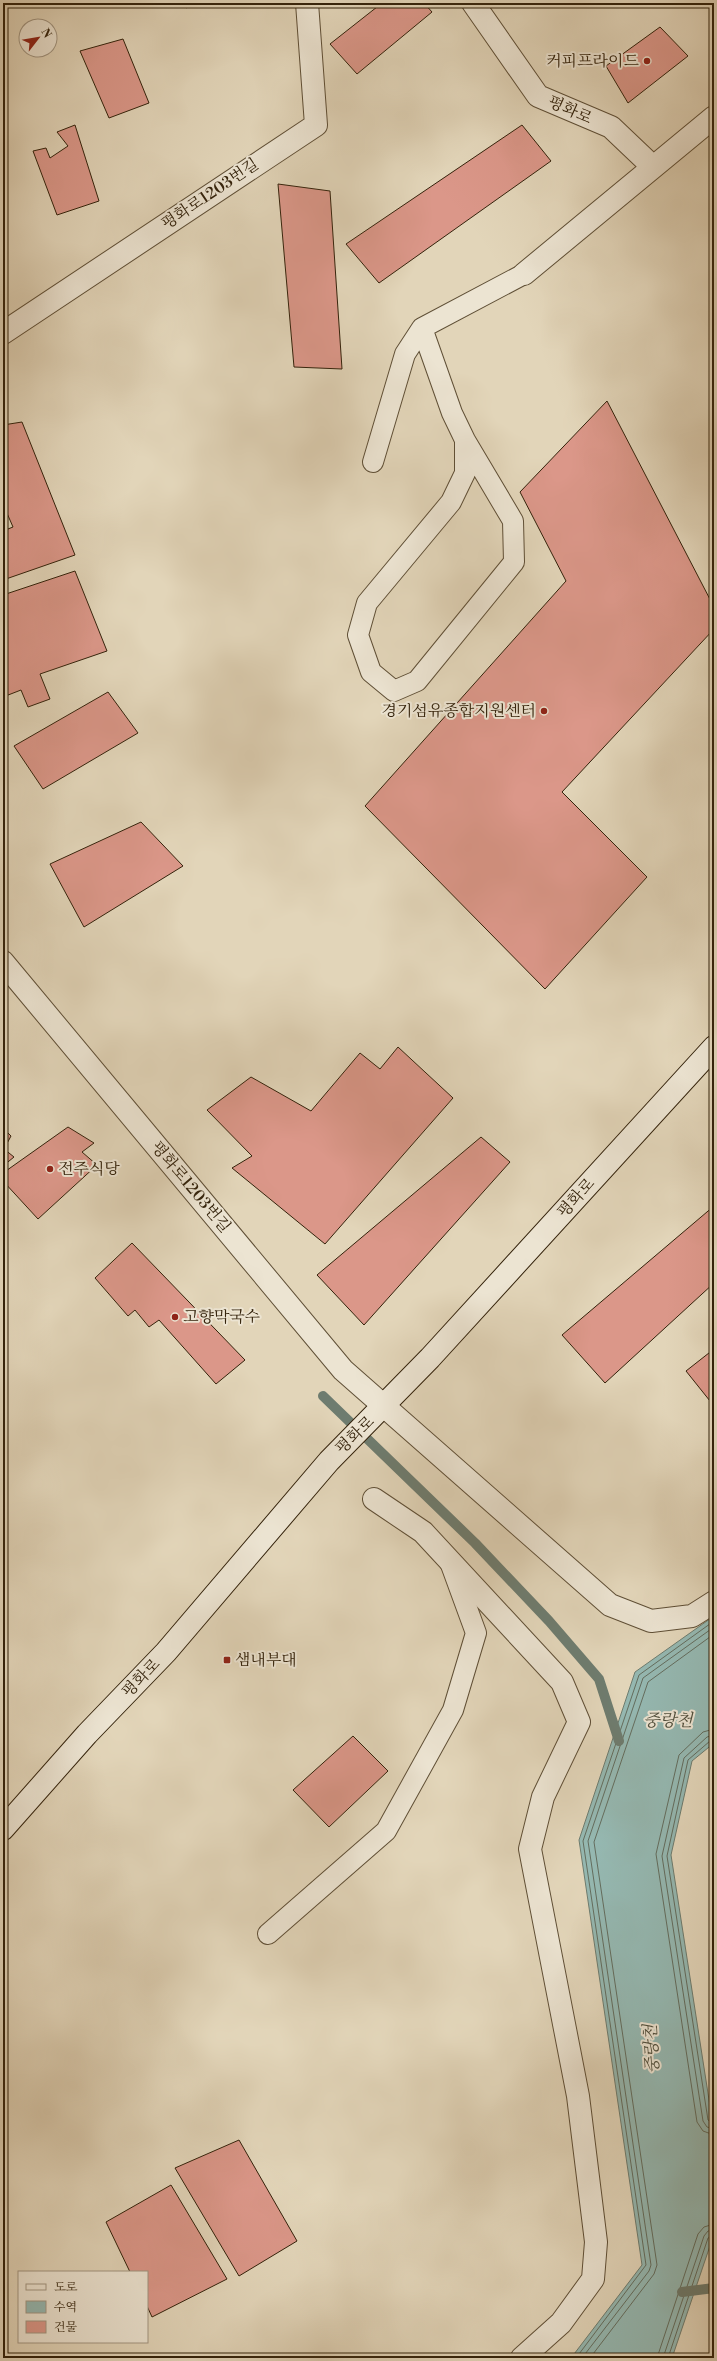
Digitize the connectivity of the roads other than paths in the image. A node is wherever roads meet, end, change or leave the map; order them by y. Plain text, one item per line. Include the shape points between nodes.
1 (308, 3) edge
2 (473, 3) edge
3 (714, 117) edge
4 (652, 166) junction
5 (524, 274) joint
6 (422, 328) junction
7 (3, 333) edge
8 (465, 440) junction
9 (373, 462) dead end
10 (3, 962) edge
11 (714, 1047) edge
12 (377, 1413) junction
13 (374, 1499) dead end
14 (450, 1562) junction
15 (714, 1602) edge
16 (3, 1829) edge
17 (268, 1934) dead end
18 (522, 2358) edge

1 - 7 street, 평화로1203번길 via 316,125
2 - 4 street, 평화로 via 538,96 611,127
3 - 4 street
4 - 5 street
5 - 6 lane
6 - 8 lane via 452,413
6 - 9 lane via 405,354
8 - 8 lane via 465,473 450,502 366,603 358,635 371,672 394,691 417,681 514,562 513,521
10 - 12 street, 평화로1203번길
11 - 12 street, 평화로
12 - 15 street, 평화로1203번길 via 610,1605 651,1621 692,1616
12 - 16 street, 평화로 via 328,1461 166,1652 87,1734
13 - 14 street via 423,1532
14 - 17 lane via 476,1633 453,1710 386,1831
14 - 18 street via 562,1682 580,1722 543,1797 530,1849 578,2096 596,2242 593,2280 561,2323

